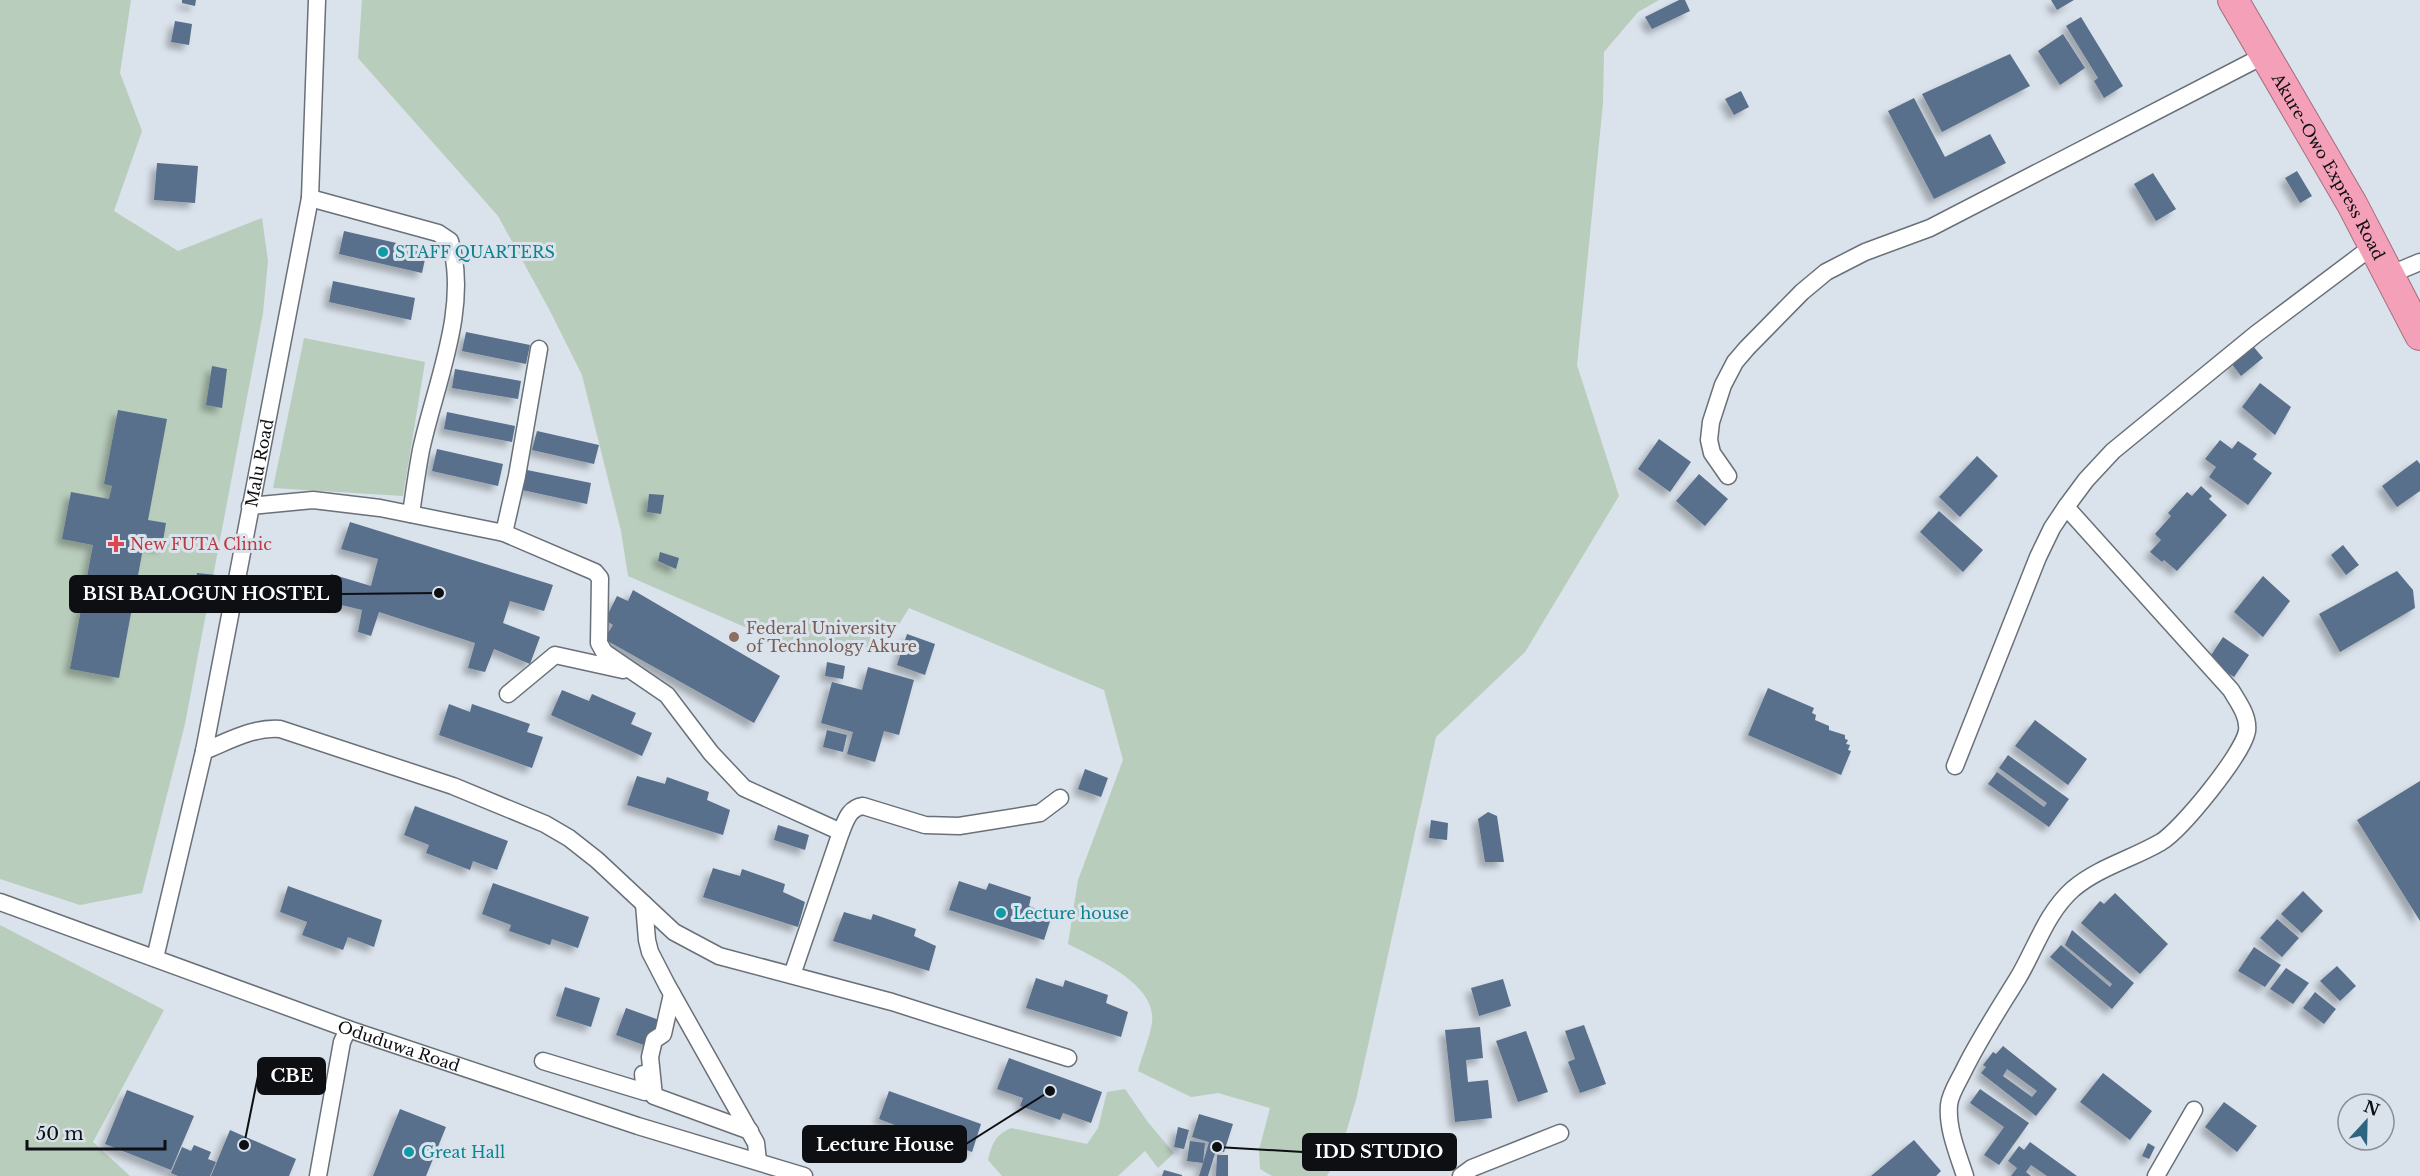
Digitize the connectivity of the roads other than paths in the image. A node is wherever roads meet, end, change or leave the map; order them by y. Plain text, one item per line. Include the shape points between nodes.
1 (317, 0) edge
2 (2233, 0) edge
3 (2265, 55) junction
4 (310, 198) junction
5 (2373, 246) junction
6 (2420, 262) edge
7 (2389, 275) junction
8 (2420, 335) edge
9 (540, 349) dead end
10 (1728, 476) dead end
11 (250, 506) junction
12 (2066, 507) junction
13 (411, 514) junction
14 (504, 533) junction
15 (635, 672) junction
16 (508, 694) dead end
17 (204, 751) junction
18 (1955, 766) dead end
19 (1060, 798) dead end
20 (841, 832) junction
21 (0, 902) edge
22 (644, 904) junction
23 (155, 958) junction
24 (792, 975) junction
25 (672, 994) junction
26 (348, 1029) junction
27 (650, 1057) junction
28 (1068, 1058) dead end
29 (543, 1061) dead end
30 (2194, 1110) dead end
31 (750, 1131) junction
32 (1560, 1133) dead end
33 (758, 1161) junction
34 (318, 1176) edge
35 (804, 1176) edge
36 (1461, 1176) edge
37 (1965, 1176) edge
38 (2156, 1176) edge

1 - 4 street, Malu Road
2 - 3 highway, Akure-Owo Express Road
3 - 5 highway, Akure-Owo Express Road
3 - 10 street via 1930,228 1865,252 1826,272 1747,348 1731,370 1711,422 1710,440 1712,453
4 - 11 street, Malu Road
4 - 13 street via 438,233 450,241 456,259 453,318 421,450
5 - 7 highway, Akure-Owo Express Road
5 - 12 street via 2256,334 2113,451
6 - 7 street
7 - 8 highway, Akure-Owo Express Road
9 - 14 street
11 - 13 street via 314,500
11 - 17 street, Malu Road
12 - 18 street via 2038,557
12 - 37 street via 2231,690 2246,718 2247,731 2198,807 2178,828 2162,841 2085,880 2048,919 1977,1044 1949,1103 1952,1136
13 - 14 street
14 - 15 street via 595,572 600,578 599,643 610,657
15 - 16 street via 555,655
15 - 20 street via 667,695 744,788
17 - 22 street via 249,732 280,729 399,767 545,824 597,860
17 - 23 street, Malu Road
19 - 20 street via 1040,813 959,826 925,825 855,807
20 - 24 street
21 - 23 street, Oduduwa Road
22 - 24 street via 674,932 719,956
22 - 25 street via 647,940
23 - 26 street, Oduduwa Road
24 - 28 street
25 - 27 street via 663,1034 654,1040
25 - 31 street
26 - 33 street, Oduduwa Road via 638,1126
26 - 34 street via 342,1042
27 - 29 street via 643,1072 645,1092
27 - 31 street via 654,1096
30 - 38 street
31 - 33 street
32 - 36 street
33 - 35 street, Oduduwa Road

